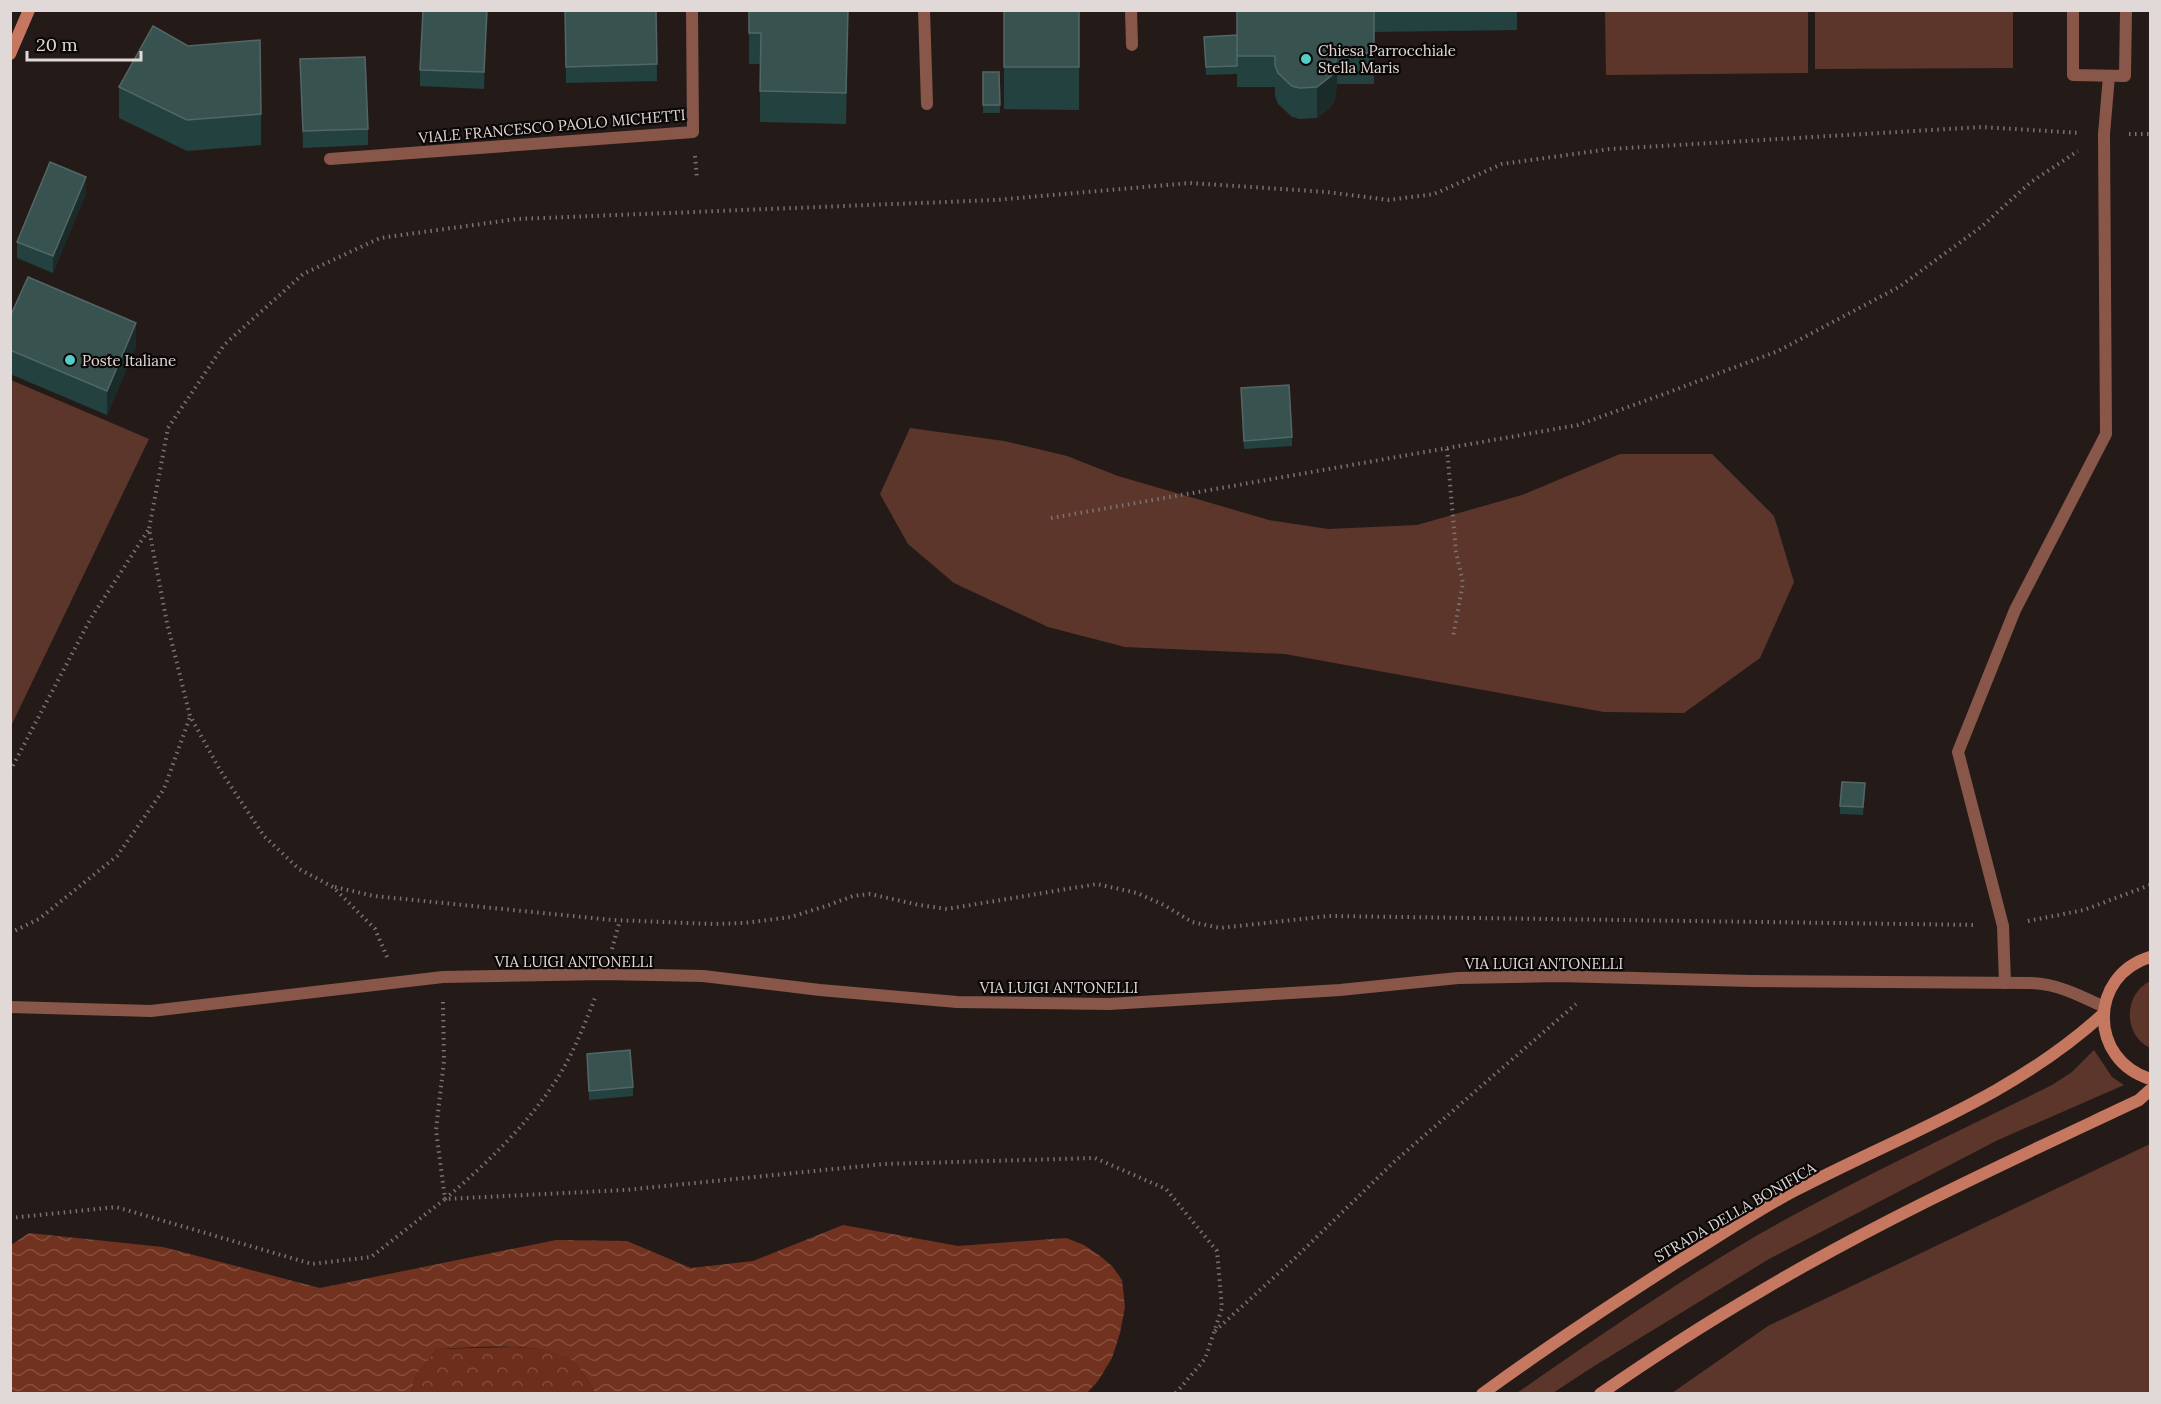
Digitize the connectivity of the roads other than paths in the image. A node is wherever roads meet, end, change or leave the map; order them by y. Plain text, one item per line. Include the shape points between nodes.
1 (29, 10) edge
2 (692, 10) edge
3 (924, 10) edge
4 (1131, 10) edge
5 (2073, 10) edge
6 (2126, 10) edge
7 (1132, 45) dead end
8 (10, 54) edge
9 (2109, 75) junction
10 (927, 104) dead end
11 (330, 159) dead end
12 (2151, 957) edge
13 (2005, 983) junction
14 (10, 1006) edge
15 (2104, 1010) junction
16 (2151, 1079) edge
17 (2151, 1090) edge
18 (1482, 1394) edge
19 (1600, 1394) edge

1 - 8 main road
2 - 11 street, VIALE FRANCESCO PAOLO MICHETTI via 693,132
3 - 10 street
4 - 7 street
5 - 9 street via 2073,75
6 - 9 street via 2125,76
9 - 13 street via 2104,134 2106,434 2015,610 1958,752 2003,926
12 - 15 main road via 2124,971 2111,987
13 - 14 street, VIA LUIGI ANTONELLI via 1458,978 1340,990 1109,1004 957,1002 703,976 604,974 443,977 151,1011
13 - 15 street, VIA LUIGI ANTONELLI via 2065,988
15 - 16 main road via 2106,1038 2118,1059 2137,1075
15 - 18 main road, STRADA DELLA BONIFICA via 2083,1033 1999,1090 1793,1191 1580,1326
17 - 19 main road via 2139,1100 1984,1173 1782,1279

